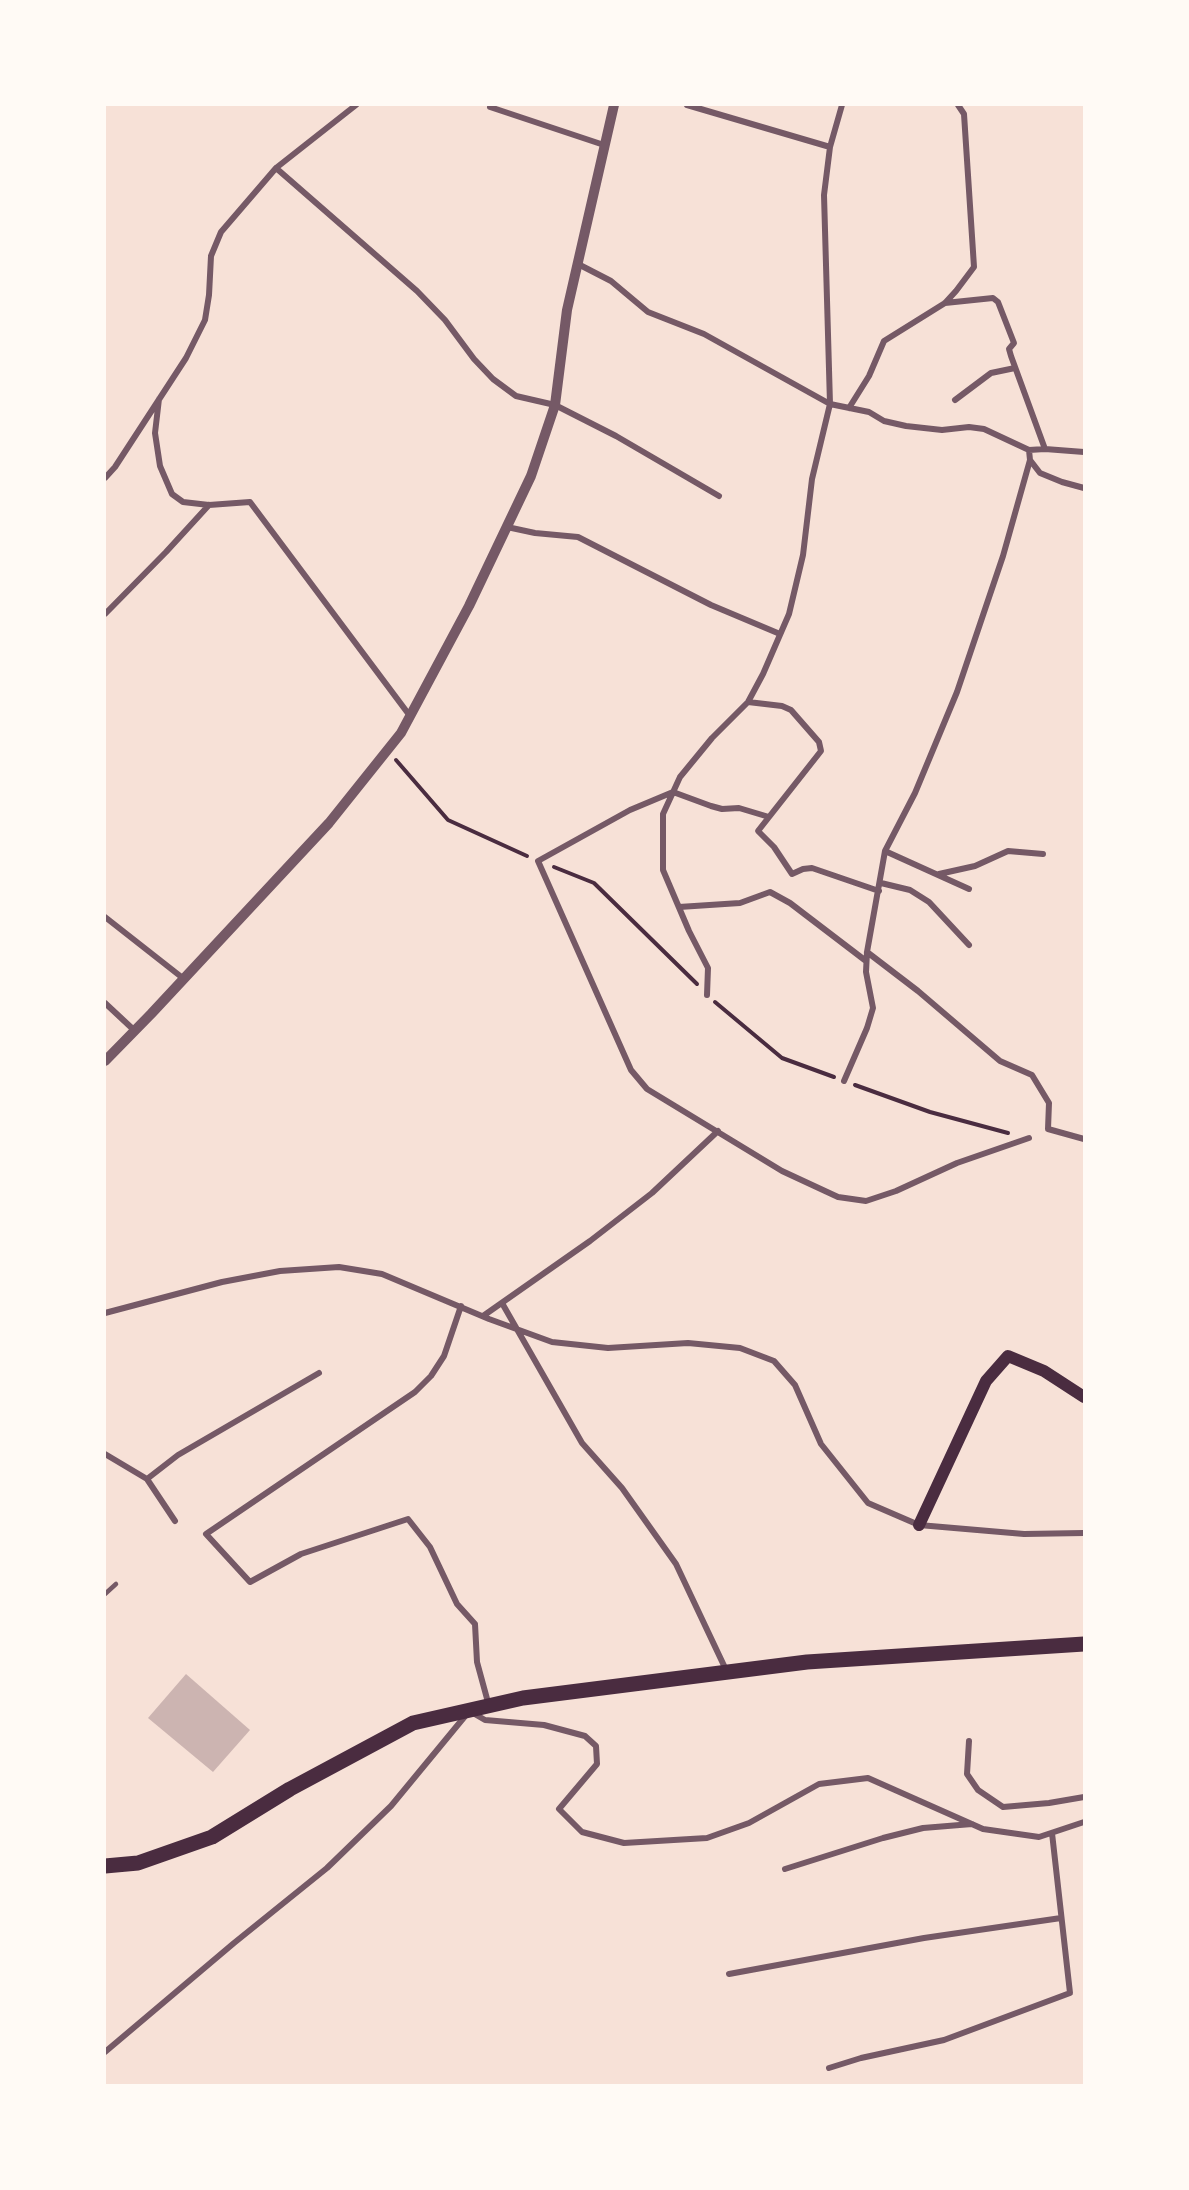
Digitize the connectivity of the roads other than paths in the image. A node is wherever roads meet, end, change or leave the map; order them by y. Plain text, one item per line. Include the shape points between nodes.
1 (356, 105) edge
2 (614, 105) edge
3 (687, 105) edge
4 (842, 105) edge
5 (958, 105) edge
6 (490, 107) dead end
7 (604, 145) junction
8 (830, 147) junction
9 (276, 168) junction
10 (578, 264) junction
11 (945, 303) junction
12 (1016, 368) junction
13 (160, 396) junction
14 (955, 400) dead end
15 (830, 404) junction
16 (555, 405) junction
17 (849, 408) junction
18 (1045, 449) junction
19 (1029, 450) junction
20 (1084, 452) edge
21 (1030, 460) junction
22 (105, 478) edge
23 (1084, 488) edge
24 (719, 496) dead end
25 (209, 505) junction
26 (507, 527) junction
27 (105, 614) edge
28 (780, 634) junction
29 (748, 702) junction
30 (410, 716) junction
31 (673, 792) junction
32 (769, 818) junction
33 (885, 851) junction
34 (1043, 854) dead end
35 (939, 874) junction
36 (880, 883) junction
37 (969, 889) dead end
38 (879, 891) junction
39 (679, 907) junction
40 (105, 916) edge
41 (969, 945) dead end
42 (867, 952) junction
43 (866, 961) junction
44 (184, 979) junction
45 (707, 995) dead end
46 (105, 1002) edge
47 (135, 1031) junction
48 (105, 1061) edge
49 (844, 1081) dead end
50 (718, 1131) junction
51 (1029, 1138) dead end
52 (1084, 1139) edge
53 (502, 1303) junction
54 (461, 1306) junction
55 (105, 1313) edge
56 (483, 1316) junction
57 (515, 1329) junction
58 (319, 1373) dead end
59 (1084, 1397) edge
60 (105, 1454) edge
61 (147, 1479) junction
62 (175, 1521) dead end
63 (919, 1525) junction
64 (1084, 1533) edge
65 (116, 1584) dead end
66 (105, 1594) edge
67 (1084, 1644) edge
68 (727, 1672) junction
69 (489, 1706) junction
70 (470, 1710) junction
71 (969, 1741) dead end
72 (1084, 1797) edge
73 (1084, 1822) edge
74 (972, 1824) junction
75 (1052, 1833) junction
76 (105, 1866) edge
77 (785, 1869) dead end
78 (1061, 1918) junction
79 (729, 1974) dead end
80 (105, 2052) edge
81 (829, 2068) dead end

1 - 9 street
2 - 7 street
3 - 8 street
4 - 8 street
5 - 11 street via 964,114 974,267
6 - 7 street
7 - 10 street
8 - 15 street via 824,195
9 - 13 street via 221,232 212,256 205,320 186,358
9 - 16 street via 417,291 493,379 516,396
10 - 15 street via 611,281 648,312 704,334
10 - 16 street via 567,310
11 - 12 street via 993,298 998,302 1014,343 1009,349
11 - 17 street via 884,341
12 - 14 street via 991,373
12 - 18 street
13 - 22 street
13 - 25 street via 154,433 160,466 172,494 183,502
15 - 17 street
15 - 28 street via 812,479 803,555 789,614
16 - 24 street
16 - 26 street via 531,476
17 - 19 street via 906,426 984,429
18 - 19 street
18 - 20 street
19 - 21 street
21 - 23 street via 1040,473
21 - 33 street via 1003,556 957,692 915,793
25 - 27 street
25 - 30 street via 250,502
26 - 28 street via 578,537
26 - 30 street
28 - 29 street
29 - 31 street via 706,745
29 - 32 street via 791,710 819,742 821,751
30 - 44 street via 401,733 328,823
31 - 32 street via 722,809 740,808
31 - 39 street via 663,814 663,870
31 - 50 street via 630,810 538,861 631,1070 647,1089
32 - 38 street via 758,831 792,874 812,868
33 - 35 street
33 - 36 street
34 - 35 street via 1008,851 975,866
35 - 37 street
36 - 38 street
36 - 41 street via 910,890 929,902
38 - 42 street
39 - 43 street via 740,903 770,892
39 - 45 street via 708,968
40 - 44 street
42 - 43 street
42 - 52 street via 1000,1061 1032,1075 1049,1103 1048,1129
43 - 49 street via 873,1008
44 - 47 street
46 - 47 street
47 - 48 street
50 - 51 street via 782,1171 838,1197 866,1201
50 - 53 street via 652,1193
53 - 56 street
53 - 57 street
54 - 55 street via 382,1274 339,1267 279,1271 222,1282
54 - 56 street
54 - 69 street via 444,1356 415,1392 206,1534 250,1582 301,1554 408,1520 430,1547 457,1604 475,1624 477,1662
56 - 57 street
57 - 63 street via 552,1342 608,1348 688,1343 740,1348 774,1361 795,1385 820,1444 868,1503
57 - 68 street via 582,1443 622,1488 676,1564
58 - 61 street via 178,1455
59 - 63 main road via 1044,1371 1008,1356 986,1381
60 - 61 street
61 - 62 street
63 - 64 street via 1024,1534
65 - 66 lane
67 - 68 highway via 807,1662
68 - 69 highway via 523,1698
69 - 70 highway
70 - 74 street via 485,1720 544,1725 585,1736 596,1746 597,1764 559,1809 582,1832 624,1843 707,1838 749,1823 819,1784 868,1778
70 - 76 highway via 413,1724 290,1789 212,1837 138,1863
70 - 80 street via 391,1806 327,1868
71 - 72 street via 967,1774 978,1790 1003,1807
73 - 75 street
74 - 75 street via 1039,1837
74 - 77 street via 923,1828
75 - 78 street
78 - 79 street via 924,1938
78 - 81 street via 1070,1993 944,2040

